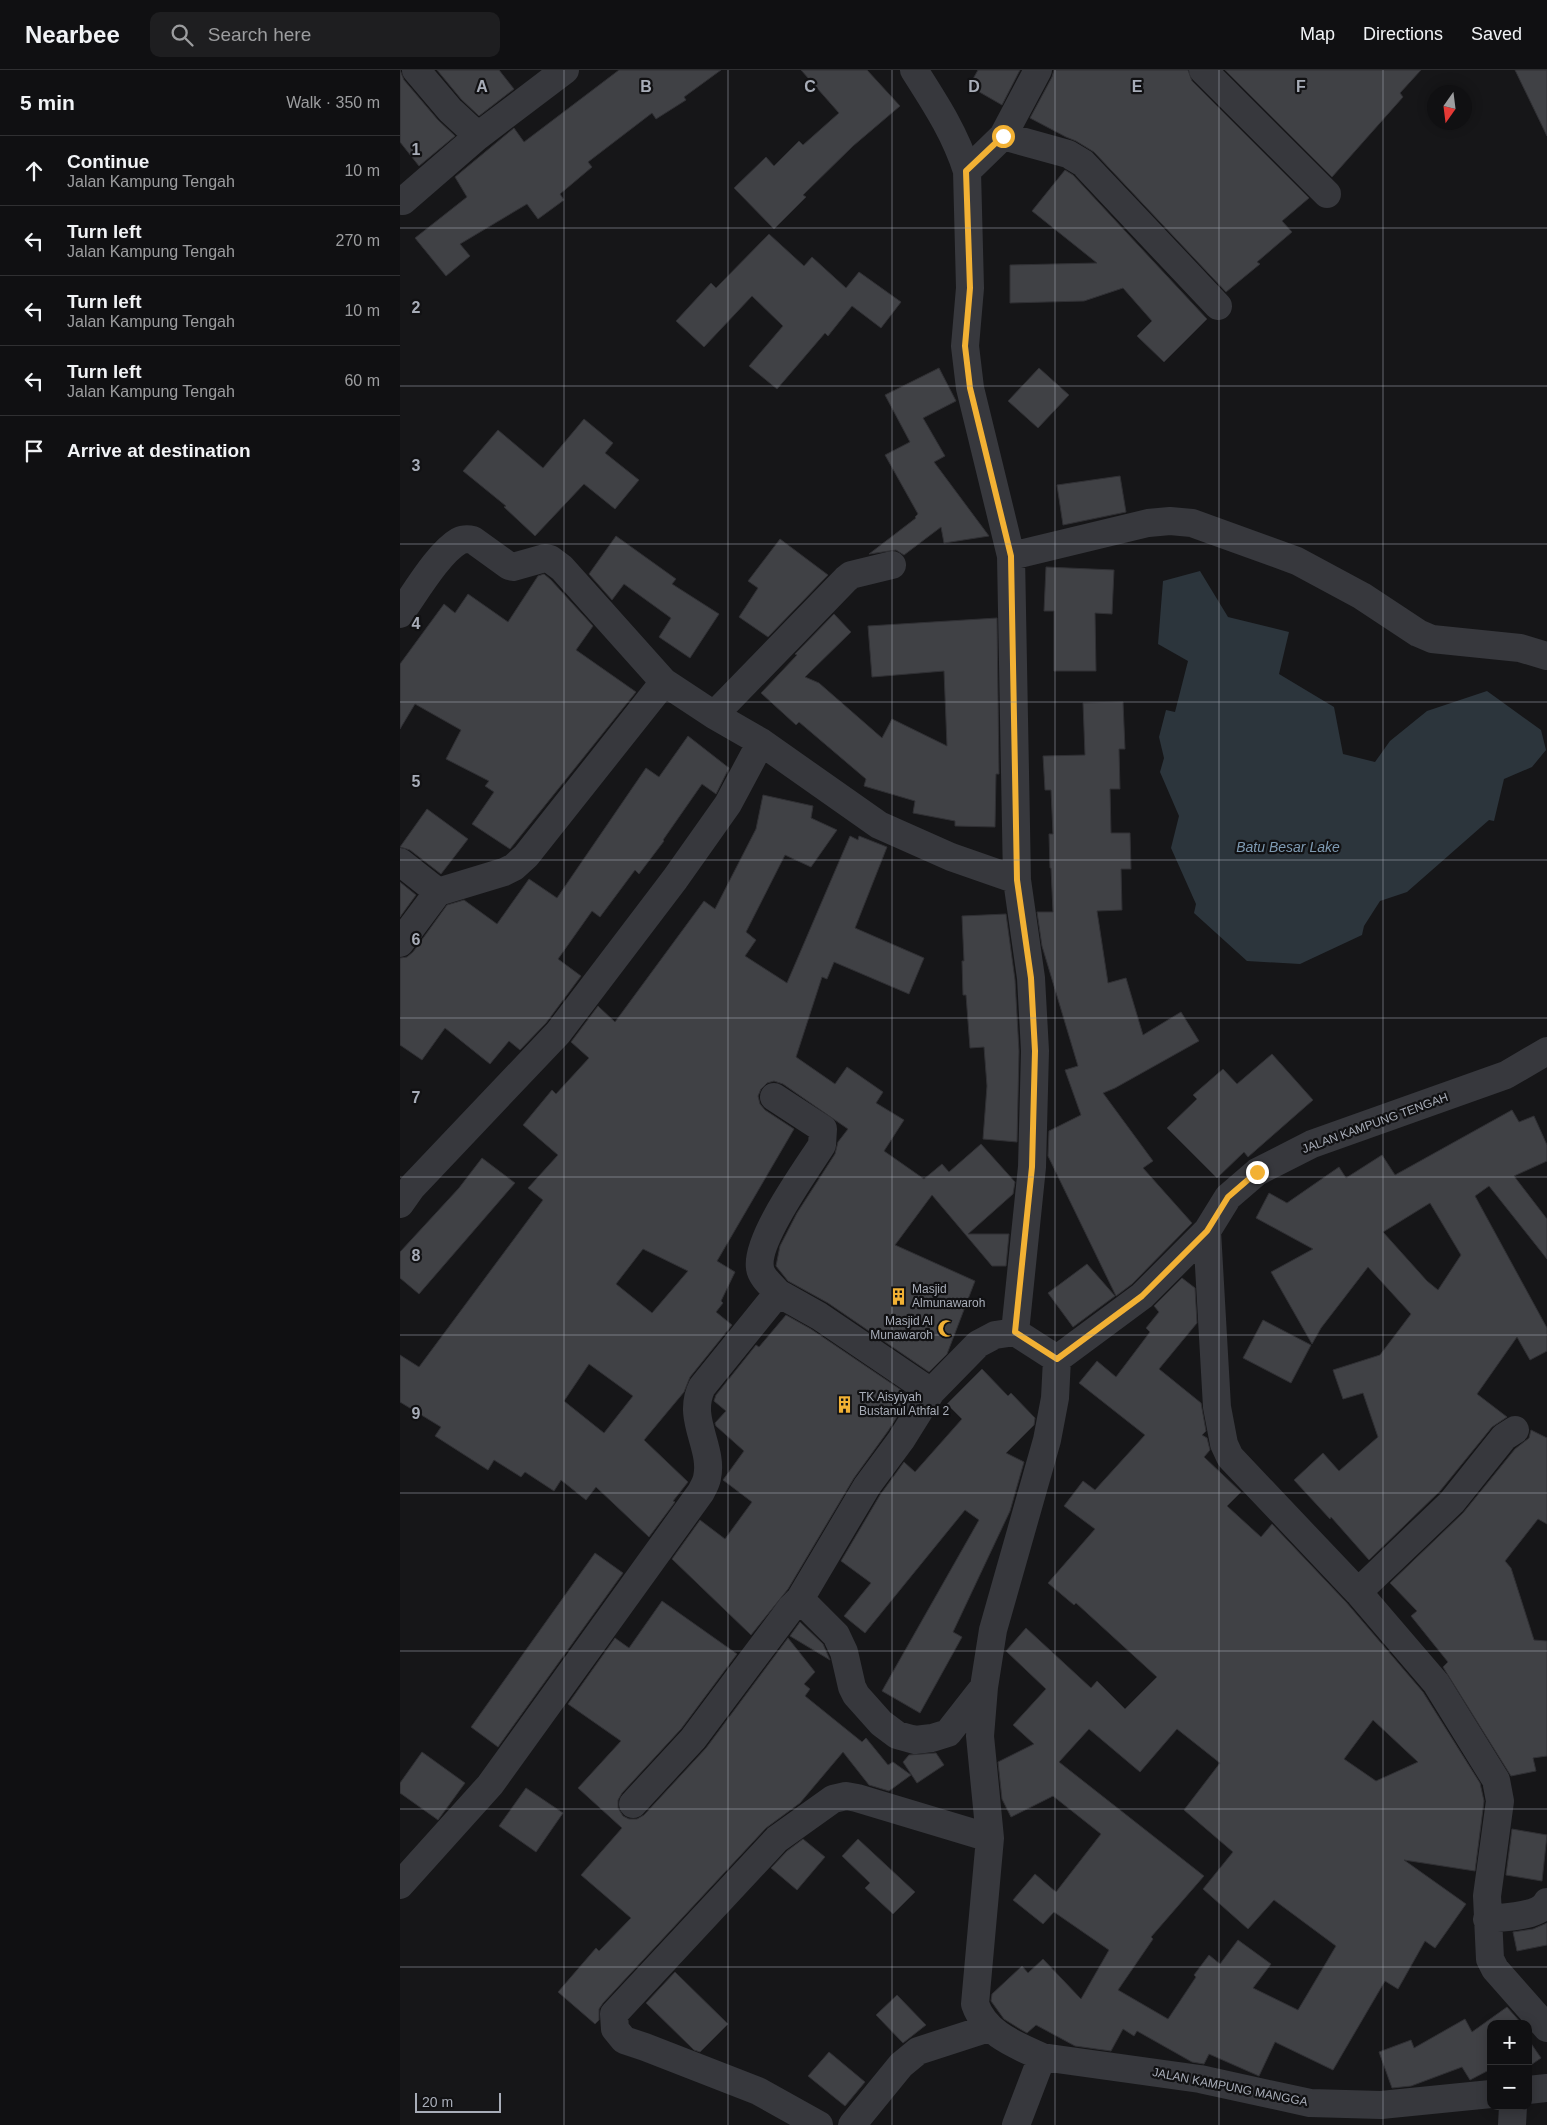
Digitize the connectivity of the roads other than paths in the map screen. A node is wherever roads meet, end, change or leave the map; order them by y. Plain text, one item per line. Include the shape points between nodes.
1 (416, 70) edge
2 (565, 70) edge
3 (914, 70) edge
4 (1038, 70) edge
5 (1203, 70) edge
6 (478, 136) junction
7 (1003, 136) junction
8 (966, 171) junction
9 (1327, 194) dead end
10 (403, 201) dead end
11 (1218, 306) dead end
12 (1011, 556) junction
13 (892, 565) dead end
14 (400, 614) edge
15 (1547, 656) edge
16 (664, 682) junction
17 (714, 715) junction
18 (761, 742) junction
19 (400, 862) edge
20 (1017, 880) junction
21 (438, 892) junction
22 (400, 943) edge
23 (1547, 1051) edge
24 (774, 1096) dead end
25 (400, 1204) edge
26 (1207, 1231) junction
27 (778, 1293) junction
28 (1015, 1332) junction
29 (1057, 1359) junction
30 (931, 1392) junction
31 (1515, 1430) dead end
32 (1358, 1592) junction
33 (800, 1600) junction
34 (984, 1687) junction
35 (633, 1804) dead end
36 (990, 1838) junction
37 (400, 1885) edge
38 (1547, 1902) edge
39 (1488, 1919) junction
40 (989, 2028) junction
41 (1547, 2028) edge
42 (1042, 2057) junction
43 (1547, 2088) edge
44 (1532, 2090) edge
45 (1487, 2094) edge
46 (1513, 2110) edge
47 (1309, 2114) edge
48 (819, 2125) edge
49 (852, 2125) edge
50 (1016, 2125) edge
51 (1512, 2125) edge

1 - 6 street via 450,110
2 - 6 street
3 - 8 street via 950,128
4 - 7 street
5 - 9 street
6 - 10 street
7 - 8 street
7 - 11 street via 1068,154 1083,163
8 - 12 street via 970,288 965,346 970,388
12 - 15 street via 1148,524 1192,523 1297,561 1432,639 1520,648
12 - 20 street
13 - 17 street via 846,579
14 - 16 street via 442,556 459,541 474,540 509,566 545,558 569,576
16 - 17 street
16 - 21 street via 514,867
17 - 18 street
18 - 20 street via 880,825 951,857
18 - 25 street via 728,804 675,880 558,1034 412,1187
19 - 21 street
20 - 28 street via 1031,978 1035,1051 1032,1167
21 - 22 street
23 - 26 street, JALAN KAMPUNG TENGAH via 1506,1075 1312,1144 1257,1172 1228,1197
24 - 27 street via 822,1129 824,1137 778,1212 760,1256 761,1274
26 - 29 street, JALAN KAMPUNG TENGAH via 1142,1296
26 - 32 street via 1217,1408 1224,1444 1230,1457
27 - 30 street via 820,1316
27 - 37 street via 702,1386 697,1397 697,1417 708,1465 701,1492 490,1785
28 - 29 street
28 - 30 street via 994,1335 978,1344
29 - 34 street via 1055,1398 1047,1440 993,1630
30 - 33 street via 867,1486
31 - 32 street via 1504,1437 1452,1502
32 - 39 street via 1436,1683 1496,1780 1500,1802
33 - 34 street via 836,1635 856,1695 881,1723 897,1735 915,1740 948,1733
33 - 35 street via 693,1739
34 - 36 street via 980,1736
36 - 40 street via 975,2004
36 - 48 street via 857,1798 833,1799 777,1839 614,2014 615,2029 624,2040 758,2091
38 - 39 street via 1535,1912
39 - 41 street via 1490,1959 1495,1969
40 - 42 street, JALAN KAMPUNG MANGGA
40 - 49 street via 918,2051 901,2065
42 - 47 street, JALAN KAMPUNG MANGGA via 1200,2079
42 - 50 street
43 - 44 street
45 - 47 street, JALAN KAMPUNG MANGGA
46 - 51 street

